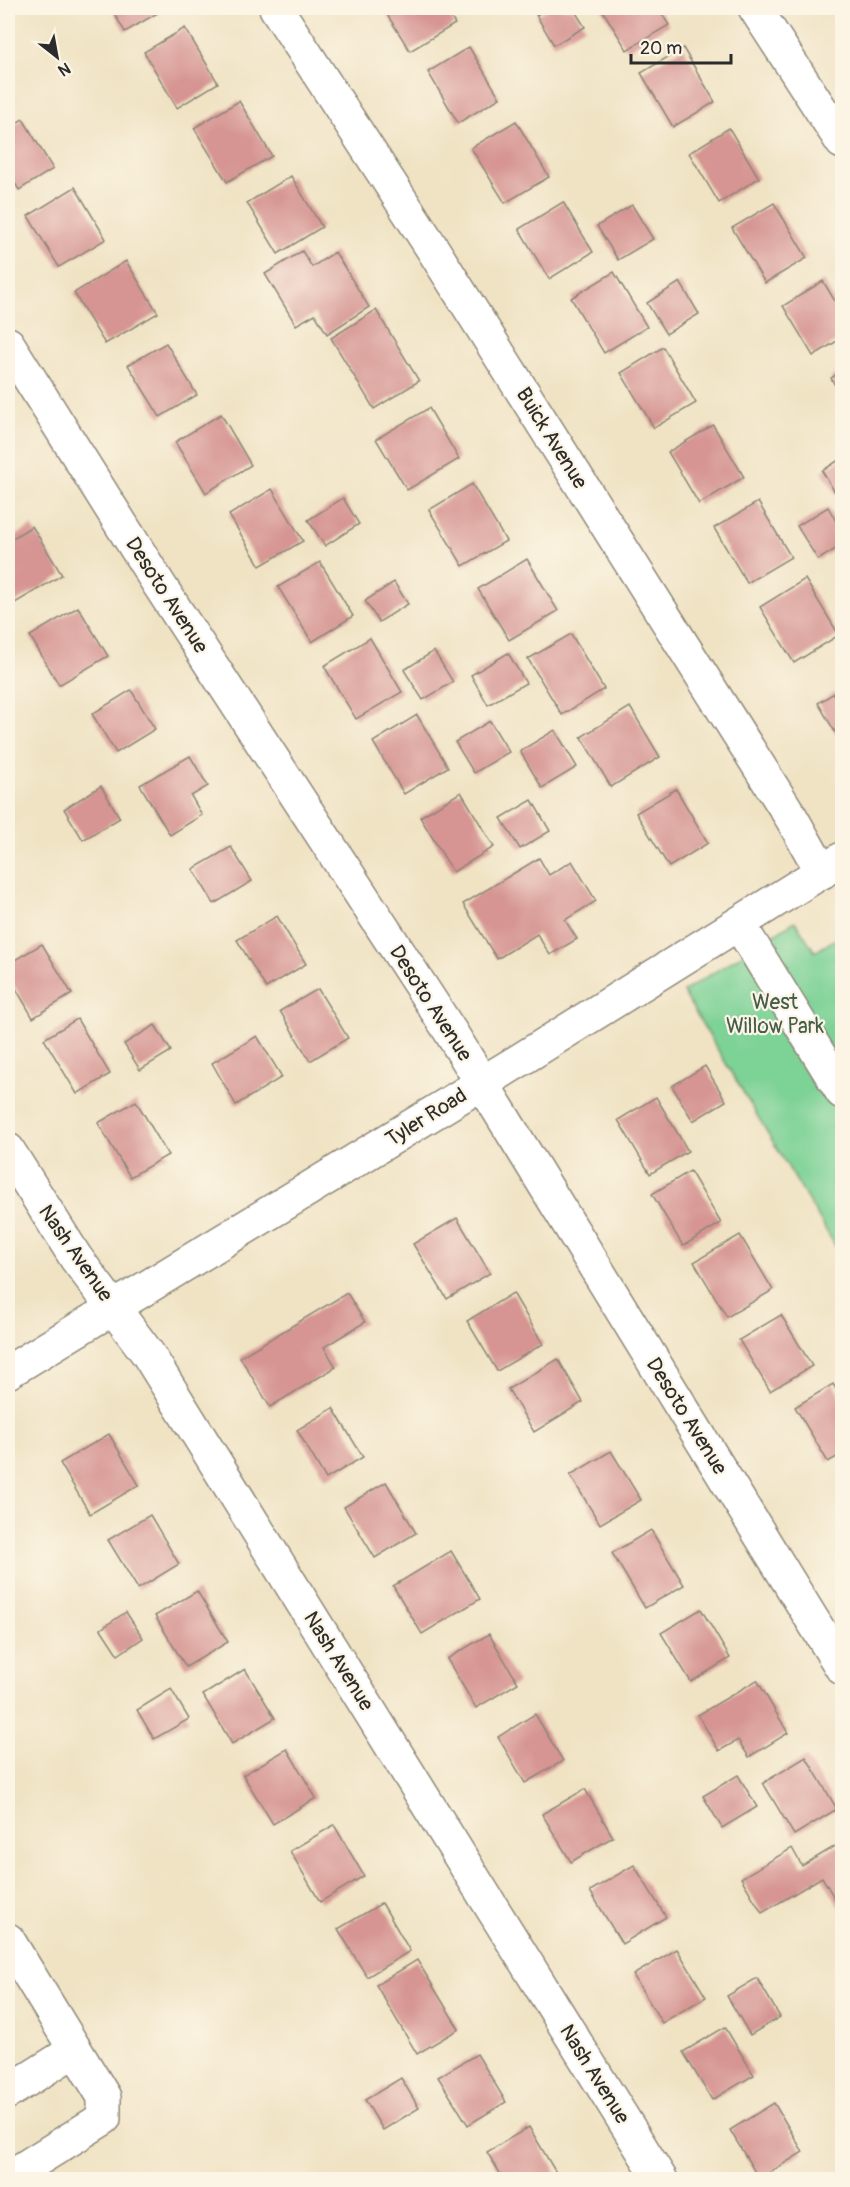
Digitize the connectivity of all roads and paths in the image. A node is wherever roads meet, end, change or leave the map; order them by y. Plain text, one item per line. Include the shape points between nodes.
1 (276, 8) edge
2 (755, 8) edge
3 (843, 142) edge
4 (8, 344) edge
5 (832, 866) edge
6 (740, 924) junction
7 (482, 1083) junction
8 (843, 1092) edge
9 (8, 1150) edge
10 (114, 1308) junction
11 (8, 1372) edge
12 (843, 1668) edge
13 (8, 1940) edge
14 (19, 1984) edge
15 (75, 2050) junction
16 (8, 2092) edge
17 (8, 2178) edge
18 (661, 2180) edge

1 - 5 street, Buick Avenue via 791,817
2 - 3 street
4 - 7 street, Desoto Avenue
5 - 6 street, Tyler Road
6 - 7 street, Tyler Road
6 - 8 street
7 - 10 street, Tyler Road
7 - 12 street, Desoto Avenue
9 - 10 street, Nash Avenue via 76,1258
10 - 11 street, Tyler Road
10 - 18 street, Nash Avenue via 148,1354
13 - 14 street
14 - 15 street
15 - 16 street
15 - 17 street via 104,2097 105,2118

